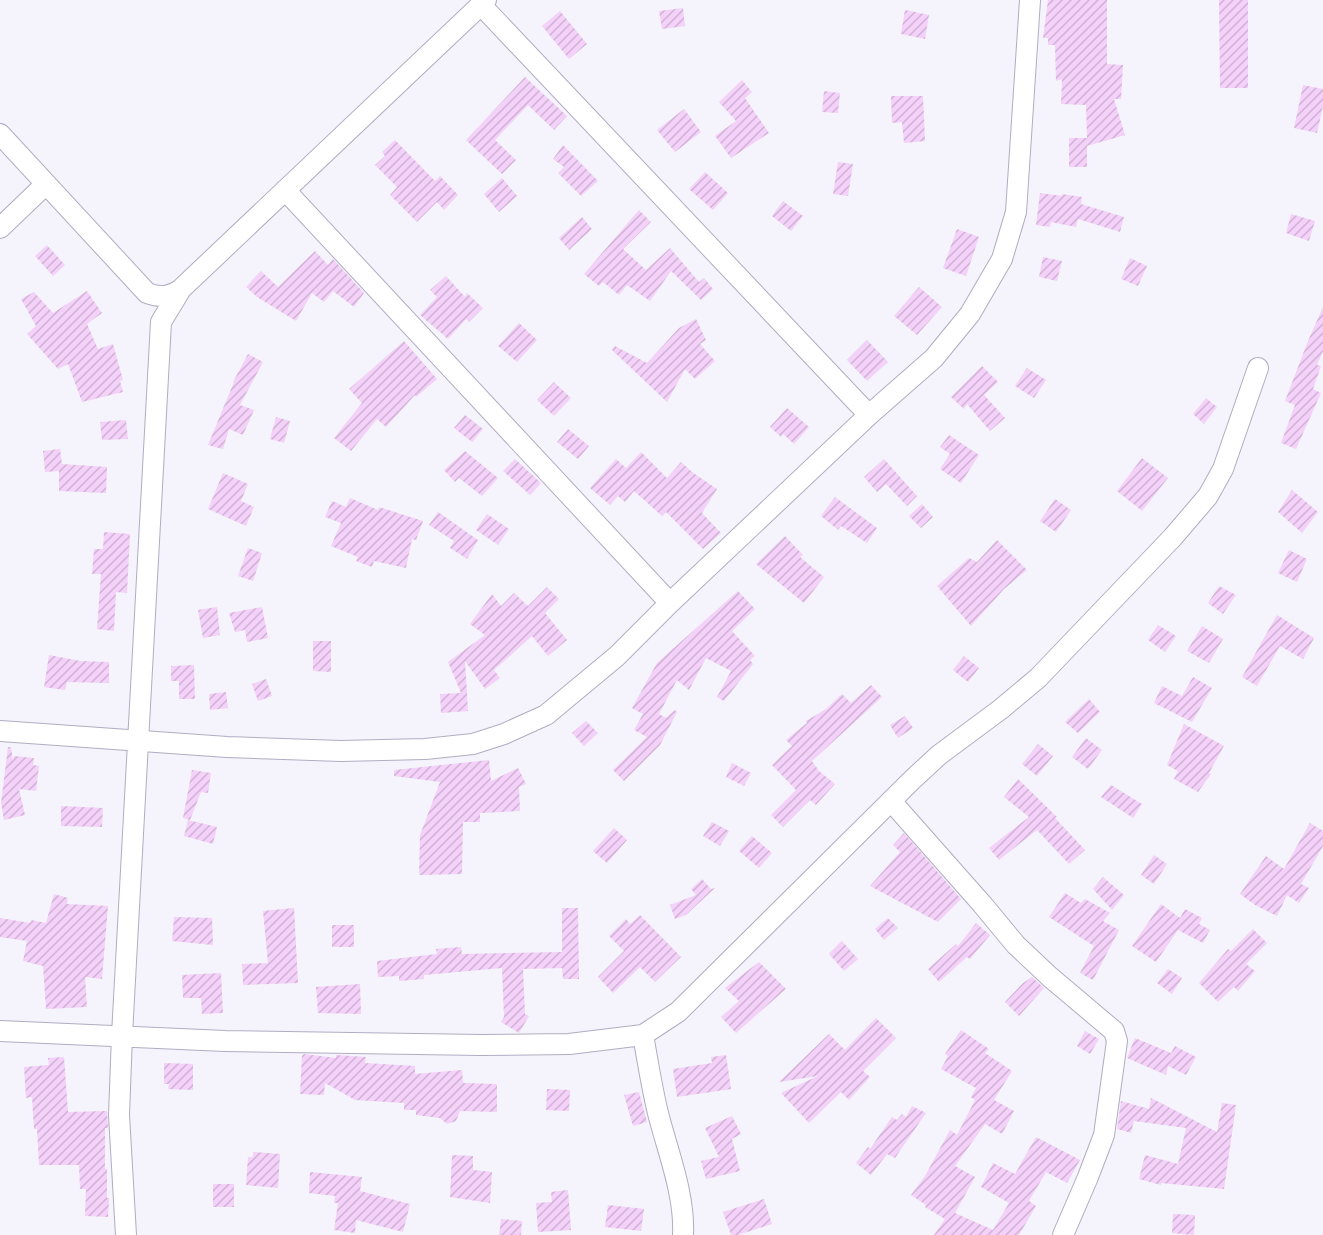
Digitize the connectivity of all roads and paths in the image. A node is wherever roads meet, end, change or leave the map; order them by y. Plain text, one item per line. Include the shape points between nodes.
1 (1030, 0) edge
2 (484, 2) edge
3 (0, 134) edge
4 (46, 184) junction
5 (285, 190) junction
6 (0, 228) edge
7 (181, 289) junction
8 (147, 293) junction
9 (161, 322) junction
10 (1258, 368) dead end
11 (869, 415) junction
12 (670, 603) junction
13 (0, 731) edge
14 (138, 740) junction
15 (891, 801) junction
16 (0, 1031) edge
17 (122, 1035) junction
18 (643, 1035) junction
19 (126, 1235) edge
20 (683, 1235) edge
21 (1063, 1235) edge

1 - 11 street via 1016,212 1002,259 970,314 934,358
2 - 5 street
2 - 11 street
3 - 4 street
4 - 6 street
4 - 8 street
5 - 7 street
5 - 12 street
7 - 8 street via 160,297
7 - 9 street
8 - 9 street
9 - 14 street
10 - 15 street via 1223,469 1208,496 1038,678 939,755
11 - 12 street
12 - 14 street via 617,656 546,715 473,744 341,751
13 - 14 street
14 - 17 street
15 - 18 street via 685,1005
15 - 21 street via 1016,945 1114,1031 1117,1041 1104,1135
16 - 17 street
17 - 18 street via 225,1041 481,1045 569,1044
17 - 19 street via 119,1115
18 - 20 street via 676,1180

